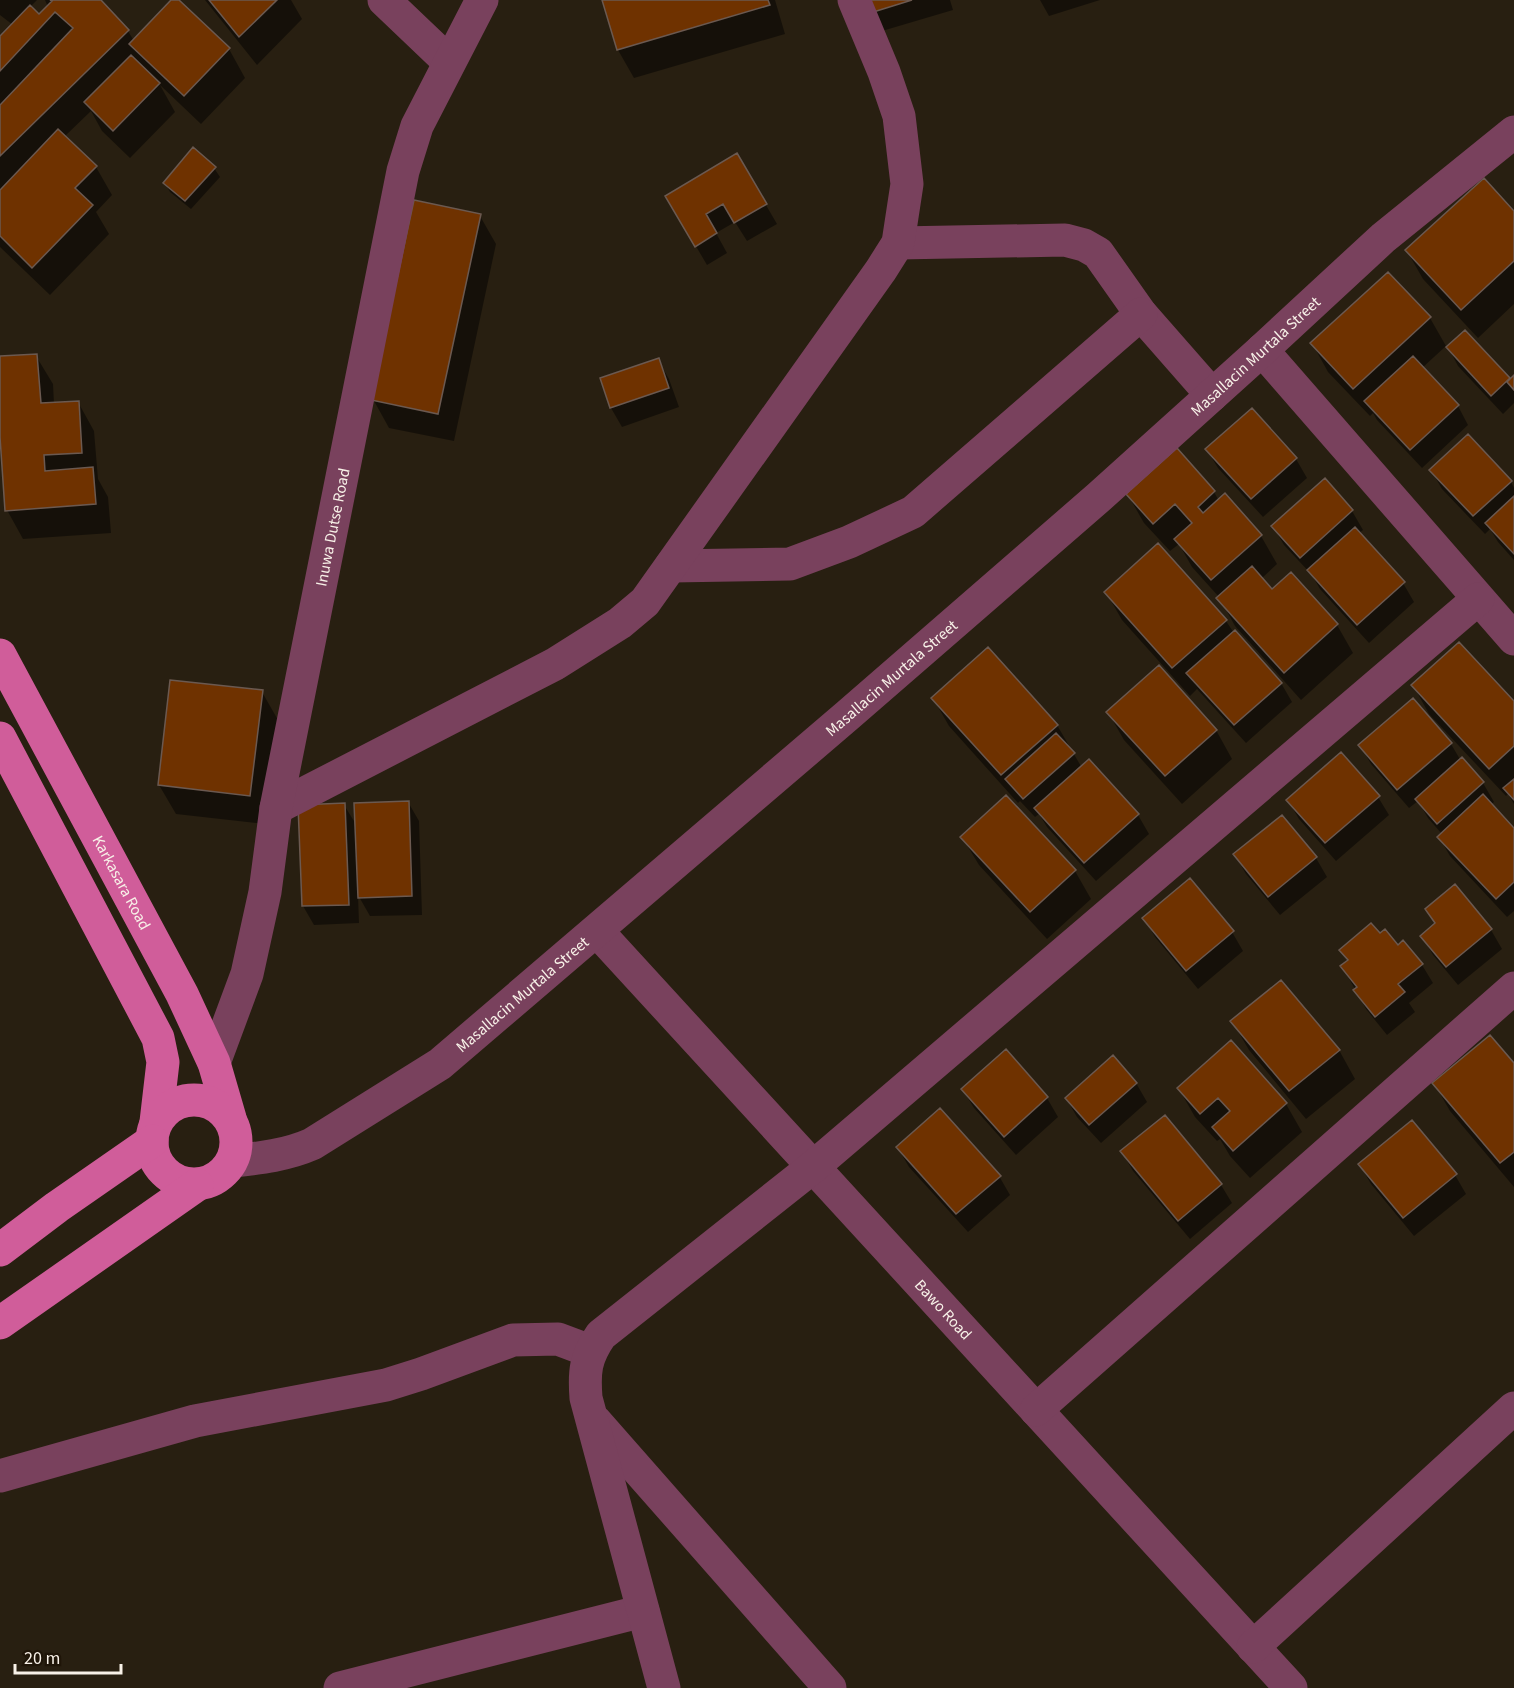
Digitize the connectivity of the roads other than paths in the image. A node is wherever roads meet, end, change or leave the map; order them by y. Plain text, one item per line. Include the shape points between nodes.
1 (384, 0) edge
2 (482, 0) edge
3 (854, 0) edge
4 (450, 63) junction
5 (1514, 132) edge
6 (898, 243) junction
7 (1142, 314) junction
8 (1262, 350) junction
9 (1212, 395) junction
10 (671, 566) junction
11 (1478, 599) junction
12 (1514, 639) edge
13 (0, 655) edge
14 (0, 738) edge
15 (276, 808) junction
16 (597, 931) junction
17 (1514, 988) edge
18 (214, 1063) junction
19 (230, 1118) junction
20 (154, 1132) junction
21 (233, 1161) junction
22 (813, 1167) junction
23 (197, 1185) junction
24 (0, 1250) edge
25 (0, 1323) edge
26 (590, 1351) junction
27 (1036, 1410) junction
28 (1513, 1410) edge
29 (591, 1416) junction
30 (0, 1476) edge
31 (643, 1611) junction
32 (1253, 1647) junction
33 (340, 1688) edge
34 (664, 1688) edge
35 (830, 1688) edge
36 (1291, 1688) edge

1 - 4 street
2 - 4 street, Inuwa Dutse Road
3 - 6 street via 899,116 908,184
4 - 15 street, Inuwa Dutse Road via 417,126 403,171
5 - 8 street, Masallacin Murtala Street via 1383,238
6 - 7 street via 1065,240 1084,245 1098,253
6 - 10 street
7 - 9 street
7 - 10 street via 913,512 790,564
8 - 9 street, Masallacin Murtala Street
8 - 11 street
9 - 16 street, Masallacin Murtala Street
10 - 15 street via 645,602 620,623 555,664
11 - 12 street
11 - 22 street
13 - 18 main road, Karkasara Road via 182,994
14 - 20 main road via 159,1038 163,1062
15 - 18 street, Inuwa Dutse Road via 265,892 247,974
16 - 21 street, Masallacin Murtala Street via 440,1064 295,1152
16 - 22 street, Bawo Road
17 - 27 street
18 - 19 main road, Karkasara Road
19 - 20 main road via 216,1106 200,1100 183,1101 167,1109
19 - 21 main road via 237,1139
20 - 23 main road via 153,1158 163,1172 179,1182
20 - 24 main road
21 - 23 main road via 212,1181
22 - 26 street via 601,1335
22 - 27 street, Bawo Road
23 - 25 main road
26 - 29 street via 585,1374
26 - 30 street via 558,1339 513,1340 386,1385 195,1421
27 - 32 street, Bawo Road
28 - 32 street
29 - 31 street
29 - 35 street
31 - 33 street
31 - 34 street
32 - 36 street, Bawo Road

